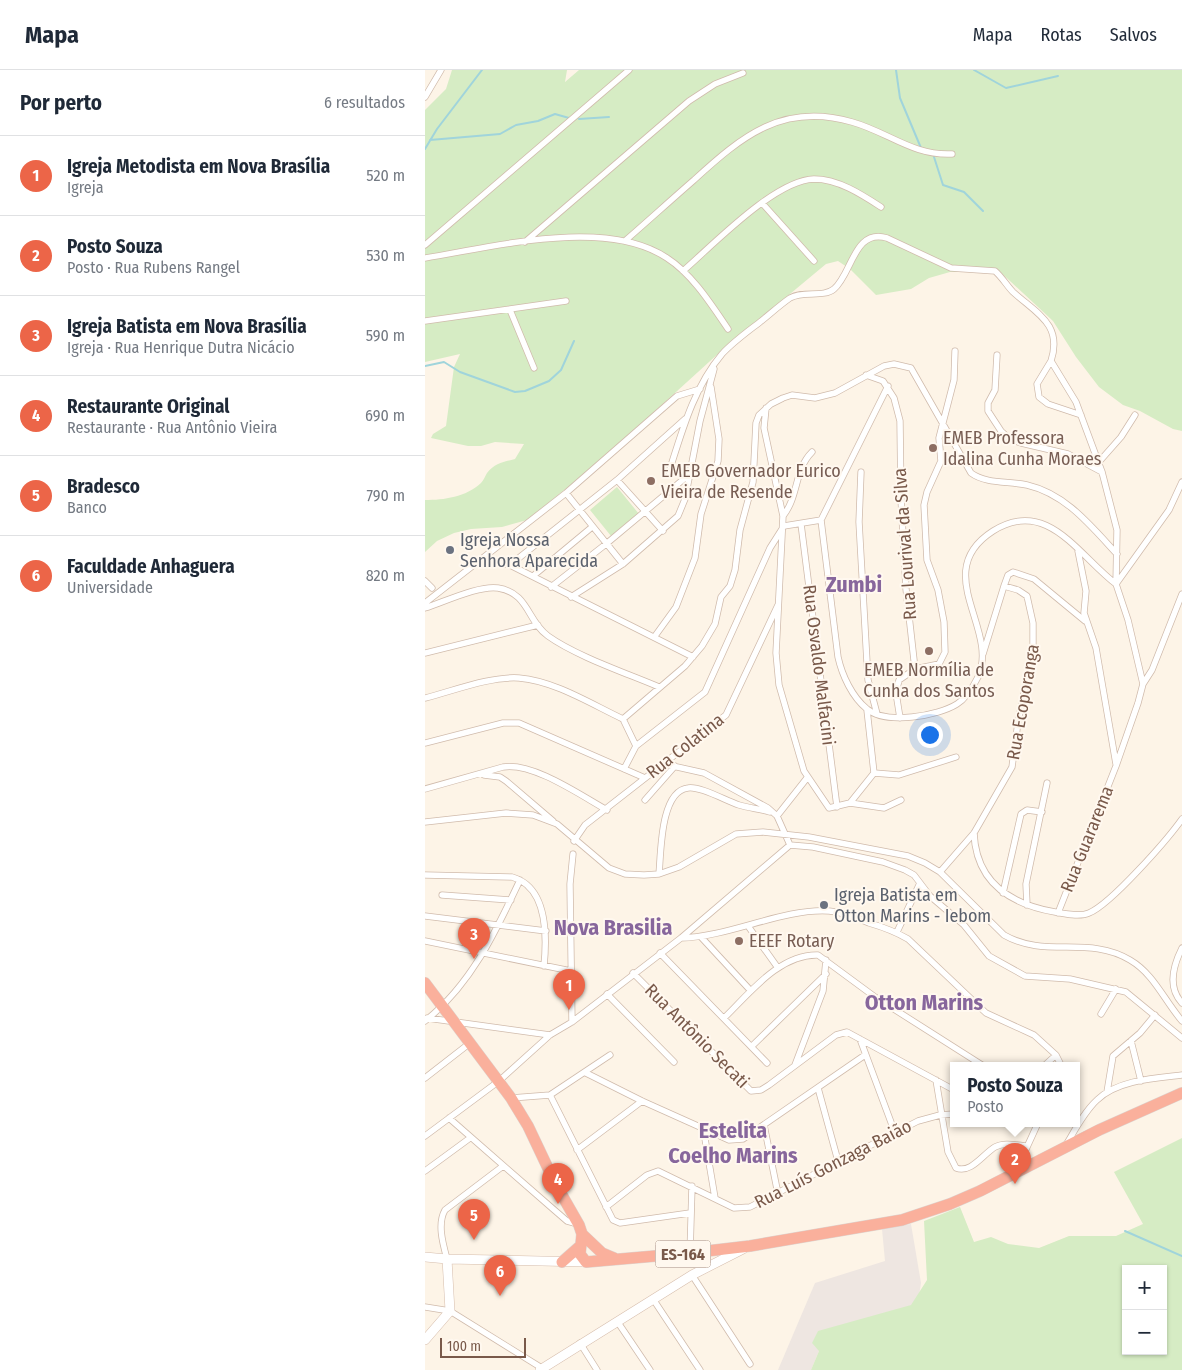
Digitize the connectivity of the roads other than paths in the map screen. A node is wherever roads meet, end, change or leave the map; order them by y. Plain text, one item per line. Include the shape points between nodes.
1 (441, 70) edge
2 (629, 70) edge
3 (743, 72) dead end
4 (425, 97) edge
5 (952, 154) dead end
6 (762, 203) junction
7 (881, 207) dead end
8 (626, 240) junction
9 (525, 242) junction
10 (425, 245) edge
11 (425, 258) edge
12 (814, 261) dead end
13 (683, 271) junction
14 (566, 301) dead end
15 (510, 310) junction
16 (425, 321) edge
17 (728, 329) dead end
18 (955, 351) dead end
19 (997, 354) dead end
20 (1051, 361) junction
21 (716, 363) junction
22 (535, 368) dead end
23 (866, 375) junction
24 (710, 385) junction
25 (888, 386) junction
26 (700, 389) junction
27 (766, 408) junction
28 (1081, 415) junction
29 (1135, 415) dead end
30 (686, 419) junction
31 (943, 427) junction
32 (812, 452) dead end
33 (1098, 463) junction
34 (669, 472) dead end
35 (861, 472) dead end
36 (1102, 472) junction
37 (691, 473) junction
38 (617, 480) junction
39 (1182, 482) edge
40 (566, 493) junction
41 (579, 510) junction
42 (645, 510) junction
43 (783, 516) junction
44 (821, 520) junction
45 (801, 524) junction
46 (784, 526) junction
47 (592, 527) junction
48 (663, 531) junction
49 (606, 544) junction
50 (1077, 549) junction
51 (1117, 554) junction
52 (475, 562) junction
53 (623, 564) junction
54 (510, 565) junction
55 (533, 576) junction
56 (425, 581) edge
57 (1116, 584) junction
58 (551, 586) junction
59 (1004, 586) junction
60 (432, 588) dead end
61 (1182, 594) edge
62 (571, 597) junction
63 (780, 602) junction
64 (425, 603) edge
65 (425, 608) edge
66 (1085, 621) junction
67 (538, 626) junction
68 (655, 636) junction
69 (425, 653) edge
70 (693, 656) junction
71 (983, 656) junction
72 (915, 669) junction
73 (1143, 684) junction
74 (659, 687) junction
75 (425, 698) edge
76 (867, 710) junction
77 (877, 714) junction
78 (900, 718) junction
79 (623, 719) junction
80 (425, 743) edge
81 (636, 746) junction
82 (956, 757) dead end
83 (664, 764) junction
84 (675, 766) junction
85 (1116, 766) junction
86 (624, 769) junction
87 (874, 773) junction
88 (477, 775) junction
89 (645, 778) junction
90 (807, 778) junction
91 (1047, 783) dead end
92 (425, 789) edge
93 (645, 800) dead end
94 (901, 800) dead end
95 (850, 803) junction
96 (837, 807) junction
97 (607, 810) junction
98 (1042, 812) junction
99 (776, 814) junction
100 (1182, 819) edge
101 (425, 822) edge
102 (557, 824) junction
103 (973, 832) junction
104 (787, 834) junction
105 (574, 841) junction
106 (789, 845) junction
107 (573, 854) dead end
108 (941, 872) junction
109 (659, 874) junction
110 (425, 876) edge
111 (521, 880) junction
112 (920, 883) junction
113 (1003, 893) junction
114 (442, 895) dead end
115 (511, 900) junction
116 (1027, 905) junction
117 (1058, 913) junction
118 (425, 916) edge
119 (500, 924) junction
120 (748, 926) junction
121 (546, 931) junction
122 (897, 932) junction
123 (701, 937) junction
124 (681, 938) junction
125 (425, 941) edge
126 (1182, 948) edge
127 (484, 953) junction
128 (660, 953) junction
129 (826, 960) junction
130 (544, 966) junction
131 (777, 968) junction
132 (571, 971) junction
133 (633, 973) junction
134 (826, 974) junction
135 (425, 983) edge
136 (1116, 989) junction
137 (751, 992) junction
138 (607, 994) junction
139 (1182, 1002) edge
140 (443, 1007) junction
141 (1101, 1014) dead end
142 (1155, 1015) junction
143 (724, 1018) junction
144 (426, 1019) edge
145 (1182, 1020) edge
146 (454, 1022) junction
147 (572, 1022) junction
148 (550, 1035) junction
149 (1182, 1038) edge
150 (860, 1039) junction
151 (1131, 1041) junction
152 (470, 1042) junction
153 (752, 1046) junction
154 (610, 1055) dead end
155 (865, 1055) junction
156 (1056, 1055) junction
157 (673, 1062) dead end
158 (977, 1062) edge
159 (1048, 1062) edge
160 (1060, 1062) edge
161 (767, 1063) dead end
162 (794, 1066) junction
163 (586, 1073) junction
164 (1182, 1075) edge
165 (425, 1078) edge
166 (935, 1080) junction
167 (499, 1081) junction
168 (1141, 1081) junction
169 (818, 1088) junction
170 (950, 1088) edge
171 (1107, 1092) junction
172 (1182, 1093) edge
173 (550, 1095) junction
174 (511, 1098) junction
175 (642, 1102) junction
176 (950, 1114) edge
177 (940, 1115) junction
178 (449, 1118) junction
179 (1080, 1121) edge
180 (764, 1125) junction
181 (1036, 1127) edge
182 (1077, 1127) edge
183 (703, 1128) junction
184 (895, 1133) junction
185 (425, 1136) edge
186 (470, 1138) junction
187 (1026, 1146) junction
188 (1063, 1149) junction
189 (577, 1150) junction
190 (838, 1161) junction
191 (503, 1166) junction
192 (425, 1171) edge
193 (1015, 1173) junction
194 (691, 1186) junction
195 (778, 1194) junction
196 (715, 1198) junction
197 (605, 1207) junction
198 (690, 1213) junction
199 (581, 1229) junction
200 (591, 1242) junction
201 (750, 1246) junction
202 (579, 1247) junction
203 (690, 1254) junction
204 (425, 1257) edge
205 (616, 1258) junction
206 (447, 1260) junction
207 (562, 1262) junction
208 (587, 1262) junction
209 (692, 1275) junction
210 (653, 1299) junction
211 (425, 1307) edge
212 (450, 1311) junction
213 (617, 1321) junction
214 (425, 1340) edge
215 (580, 1343) junction
216 (750, 1364) dead end
217 (543, 1369) edge
218 (597, 1370) edge
219 (650, 1370) edge
220 (700, 1370) edge

1 - 4 street
2 - 10 street
3 - 9 street via 715,84 689,101
5 - 8 street via 923,152 841,119 795,118 774,123 731,146
6 - 7 street via 780,189 813,179 849,188
6 - 12 street
6 - 13 street
8 - 9 street via 587,237
8 - 13 street via 655,251
9 - 11 street
13 - 17 street
14 - 15 street
15 - 16 street
15 - 22 street
18 - 31 street via 953,380
19 - 36 street via 995,390 988,403 988,411 1001,431 1021,443 1069,454
20 - 21 street via 1055,340 1045,320 995,271 951,268 887,238 875,237 868,239 855,254 838,284 829,292 805,293 788,300 728,348
20 - 28 street
20 - 28 street via 1037,384 1039,397 1048,404
21 - 24 street
21 - 26 street
23 - 25 street
23 - 27 street via 826,396 783,398
23 - 31 street via 894,364 911,368
24 - 37 street
24 - 68 street via 719,439 718,461 701,514 698,548 686,583 676,607
25 - 44 street
25 - 72 street, Rua Lourival da Silva via 900,421 906,589
26 - 30 street
26 - 40 street via 677,396
27 - 43 street via 764,428
27 - 70 street via 756,423 753,482 740,530 733,579 721,597 711,631
28 - 33 street
29 - 33 street
30 - 34 street
30 - 38 street
31 - 51 street via 971,473 986,480 1026,485 1058,497
31 - 72 street via 939,438 941,461 924,505 927,560 941,604 945,652 939,664
32 - 43 street via 803,462 791,506
33 - 36 street
35 - 77 street via 859,522 868,680
36 - 51 street via 1115,519
37 - 42 street
37 - 48 street via 682,509
38 - 41 street
38 - 42 street
39 - 57 street via 1169,510
40 - 41 street
40 - 52 street
41 - 47 street
41 - 54 street
42 - 48 street
42 - 49 street
43 - 46 street
44 - 45 street
44 - 76 street via 841,668 849,686
45 - 46 street
45 - 96 street, Rua Osvaldo Malfacini
46 - 63 street
46 - 81 street via 770,548 705,692
47 - 49 street
47 - 55 street
48 - 53 street
49 - 53 street
49 - 58 street
50 - 57 street
50 - 66 street via 1086,591
50 - 71 street via 1047,524 1029,520 1003,526 981,541 972,553 965,575
51 - 57 street
52 - 54 street
52 - 64 street
53 - 62 street
54 - 55 street
55 - 58 street
56 - 60 street
57 - 73 street
58 - 62 street
59 - 66 street via 1010,573 1027,575
59 - 71 street
59 - 103 street, Rua Ecoporanga via 1027,596 1033,623 1033,649 1012,767
61 - 73 street, Rua Guararema via 1152,670
62 - 68 street
63 - 83 street, Rua Colatina via 726,715
63 - 90 street via 776,666
65 - 67 street via 496,588 514,593
66 - 85 street via 1096,648
67 - 69 street
67 - 74 street via 571,649
68 - 70 street
70 - 74 street
71 - 78 street via 979,676 958,704 921,716
72 - 78 street via 906,673 895,686
73 - 85 street, Rua Guararema
74 - 79 street
75 - 79 street via 517,678 553,686
76 - 77 street
76 - 87 street
77 - 78 street
79 - 81 street
80 - 86 street via 503,723 519,723
81 - 86 street
82 - 87 street via 899,774
83 - 84 street
83 - 89 street, Rua Colatina
84 - 93 street
84 - 99 street via 704,773
85 - 117 street, Rua Guararema
86 - 89 street
87 - 95 street
88 - 92 street
88 - 97 street via 503,767 524,767
88 - 102 street via 500,777
89 - 97 street, Rua Colatina
90 - 96 street via 829,808
90 - 99 street
91 - 98 street
94 - 95 street via 884,808
95 - 96 street
97 - 105 street, Rua Colatina via 585,825
98 - 113 street via 1027,810 1021,814
98 - 116 street via 1025,884
99 - 104 street
99 - 109 street via 740,805 696,788 680,791 673,797 665,815
100 - 117 street via 1158,849 1100,906 1084,915
101 - 102 street via 506,813 533,815
102 - 105 street
103 - 108 street, Rua Ecoporanga
103 - 113 street via 979,861
104 - 106 street
104 - 108 street via 908,856
104 - 109 street via 736,834 686,864
105 - 109 street via 609,868 625,874
106 - 112 street via 883,862 914,875
106 - 124 street
107 - 132 street
108 - 145 street via 1004,935 1014,941 1036,947 1093,948 1130,960 1156,983
110 - 111 street via 512,877
111 - 115 street
111 - 121 street via 535,890
112 - 122 street
112 - 136 street via 939,905 964,925 989,956 1014,970 1034,978 1070,979
113 - 116 street
114 - 115 street
115 - 119 street
116 - 117 street
118 - 119 street
119 - 121 street
119 - 127 street
120 - 122 street via 809,912 831,911
120 - 123 street
120 - 131 street
121 - 130 street
122 - 156 street via 949,976 986,1014 1034,1035
123 - 124 street
123 - 137 street
124 - 128 street
125 - 127 street
126 - 139 street via 1174,969 1173,985
127 - 130 street
127 - 140 street
128 - 133 street
128 - 143 street
129 - 131 street via 812,955
129 - 134 street
129 - 158 street via 875,997
130 - 132 street
131 - 137 street
132 - 147 street
133 - 138 street
133 - 162 street, Rua Antônio Secati via 751,1091 761,1090
134 - 153 street
134 - 162 street via 813,1019
135 - 140 highway
136 - 141 street
136 - 142 street via 1126,992
137 - 143 street
138 - 147 street
138 - 157 street, Rua Antônio Secati
140 - 144 street
140 - 146 highway
142 - 149 street
142 - 151 street
143 - 153 street
144 - 146 street
146 - 148 street
146 - 152 highway
147 - 148 street
148 - 167 street
150 - 155 street
150 - 162 street via 843,1032
150 - 166 street
151 - 168 street
151 - 171 street via 1113,1056
152 - 165 street
152 - 167 highway
153 - 161 street
154 - 163 street
155 - 169 street
155 - 184 street
156 - 159 street
156 - 160 street
163 - 173 street
163 - 175 street
164 - 168 street
166 - 170 street
166 - 177 street
167 - 174 highway
167 - 178 street
168 - 171 street
169 - 180 street
169 - 190 street
171 - 179 street via 1087,1110
172 - 188 highway, ES-164
173 - 174 street
173 - 189 street
174 - 199 highway
175 - 183 street
175 - 189 street
176 - 177 street, Rua Luís Gonzaga Baião
177 - 184 street, Rua Luís Gonzaga Baião via 918,1121
177 - 187 street via 952,1164 959,1170 968,1168 1004,1144
178 - 185 street
178 - 186 street
180 - 183 street via 737,1140 729,1140
180 - 195 street
181 - 187 street
182 - 188 street
183 - 196 street
184 - 190 street, Rua Luís Gonzaga Baião
186 - 191 street
186 - 192 street
187 - 193 street
188 - 193 highway, ES-164
189 - 197 street
190 - 195 street, Rua Luís Gonzaga Baião
191 - 199 street via 567,1221
191 - 206 street via 441,1216
193 - 201 highway, ES-164 via 950,1204 902,1220
194 - 196 street, Rua Luís Gonzaga Baião
194 - 197 street, Rua Luís Gonzaga Baião via 657,1171
194 - 198 street
195 - 196 street, Rua Luís Gonzaga Baião via 744,1208 734,1208
197 - 198 street via 613,1220 620,1223
198 - 203 street
199 - 200 highway
199 - 202 highway
200 - 205 highway via 602,1253
200 - 208 highway via 593,1253
201 - 203 highway, ES-164
201 - 209 street
202 - 207 highway
202 - 208 highway
203 - 205 highway, ES-164
204 - 206 street, ES-164
205 - 208 highway, ES-164
206 - 207 street, ES-164
206 - 212 street
207 - 208 street, ES-164
209 - 210 street
209 - 216 street
210 - 213 street
210 - 220 street
211 - 212 street
212 - 214 street
212 - 217 street
213 - 215 street
213 - 219 street
215 - 217 street
215 - 218 street

